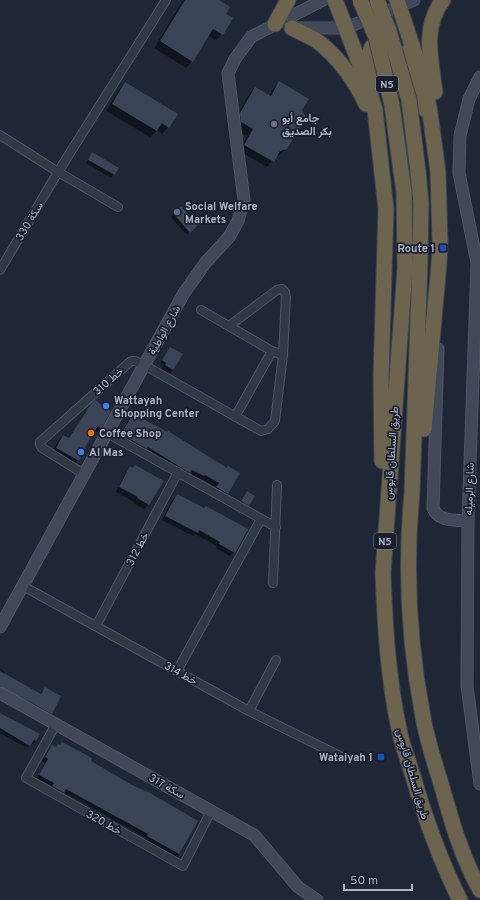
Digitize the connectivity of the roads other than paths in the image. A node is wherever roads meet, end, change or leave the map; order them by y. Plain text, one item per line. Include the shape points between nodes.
1 (166, 0) edge
2 (288, 0) edge
3 (323, 0) edge
4 (335, 0) edge
5 (360, 0) edge
6 (377, 0) edge
7 (414, 0) edge
8 (443, 0) edge
9 (398, 3) edge
10 (269, 27) junction
11 (292, 28) junction
12 (346, 28) junction
13 (480, 78) edge
14 (375, 110) junction
15 (430, 113) junction
16 (378, 134) junction
17 (0, 135) edge
18 (58, 172) junction
19 (438, 172) junction
20 (118, 207) dead end
21 (440, 264) junction
22 (0, 270) edge
23 (201, 310) dead end
24 (229, 326) junction
25 (272, 351) junction
26 (284, 355) junction
27 (144, 366) junction
28 (235, 416) junction
29 (107, 433) junction
30 (178, 472) junction
31 (84, 474) junction
32 (277, 484) dead end
33 (389, 487) junction
34 (412, 492) junction
35 (261, 519) junction
36 (468, 521) junction
37 (276, 527) junction
38 (273, 583) dead end
39 (23, 586) junction
40 (96, 626) junction
41 (0, 627) edge
42 (276, 660) dead end
43 (177, 671) junction
44 (0, 693) edge
45 (249, 711) junction
46 (56, 724) junction
47 (340, 756) dead end
48 (480, 784) edge
49 (211, 811) junction
50 (480, 890) edge
51 (317, 900) edge
52 (460, 900) edge

1 - 18 street, سكة 330
2 - 10 highway
3 - 10 street, شارع الواطية
4 - 12 highway
5 - 33 highway, طريق السلطان قابوس / N5, bridge via 376,37 392,105 404,192 405,268
6 - 34 highway, طريق السلطان قابوس / N5, bridge via 409,100 418,171 420,262
7 - 9 street
8 - 19 highway via 434,14 428,42 439,128
9 - 12 street
9 - 15 highway via 424,81
10 - 11 street
10 - 27 street, شارع الواطية via 252,37 228,73 244,200 238,221 229,237 206,262 184,293
11 - 12 street
11 - 16 highway via 318,42 341,65 360,90
12 - 14 highway
13 - 36 street, شارع الرميله via 470,99 460,136 459,173 477,263
14 - 15 highway via 378,98 369,54 375,44 391,40 399,42 405,48 418,102
14 - 16 highway
15 - 19 highway
16 - 33 highway via 386,209 382,458
17 - 18 street
18 - 20 street
18 - 22 street, سكة 330
19 - 21 highway
21 - 34 highway via 420,465
21 - 36 street via 433,508 443,519
23 - 24 street
24 - 25 street
24 - 26 street via 277,290 284,290
25 - 26 street
25 - 28 street
26 - 28 street, خط 310 via 275,421 268,429 261,431
27 - 28 street, خط 310
27 - 29 street, شارع الواطية
27 - 31 street, خط 310 via 135,361 130,362 40,440 42,448
29 - 30 street
29 - 31 street, شارع الواطية
30 - 35 street
30 - 40 street, خط 312
31 - 39 street, شارع الواطية
32 - 37 street
33 - 52 highway, طريق السلطان قابوس / N5 via 383,573 390,673 399,730 430,832
34 - 50 highway, طريق السلطان قابوس / N5 via 409,541 411,617 414,660 423,718 452,822 468,868
35 - 37 street
35 - 43 street
36 - 48 street, شارع الرميله via 467,686
37 - 38 street
39 - 40 street, خط 314
39 - 41 street, شارع الواطية
40 - 43 street, خط 314
42 - 45 street
43 - 45 street, خط 314
44 - 46 street, سكة 317
45 - 47 street, خط 314
46 - 49 street, سكة 317
46 - 49 street, خط 320 via 26,778 183,866
49 - 51 street, سكة 317 via 254,835 298,887

